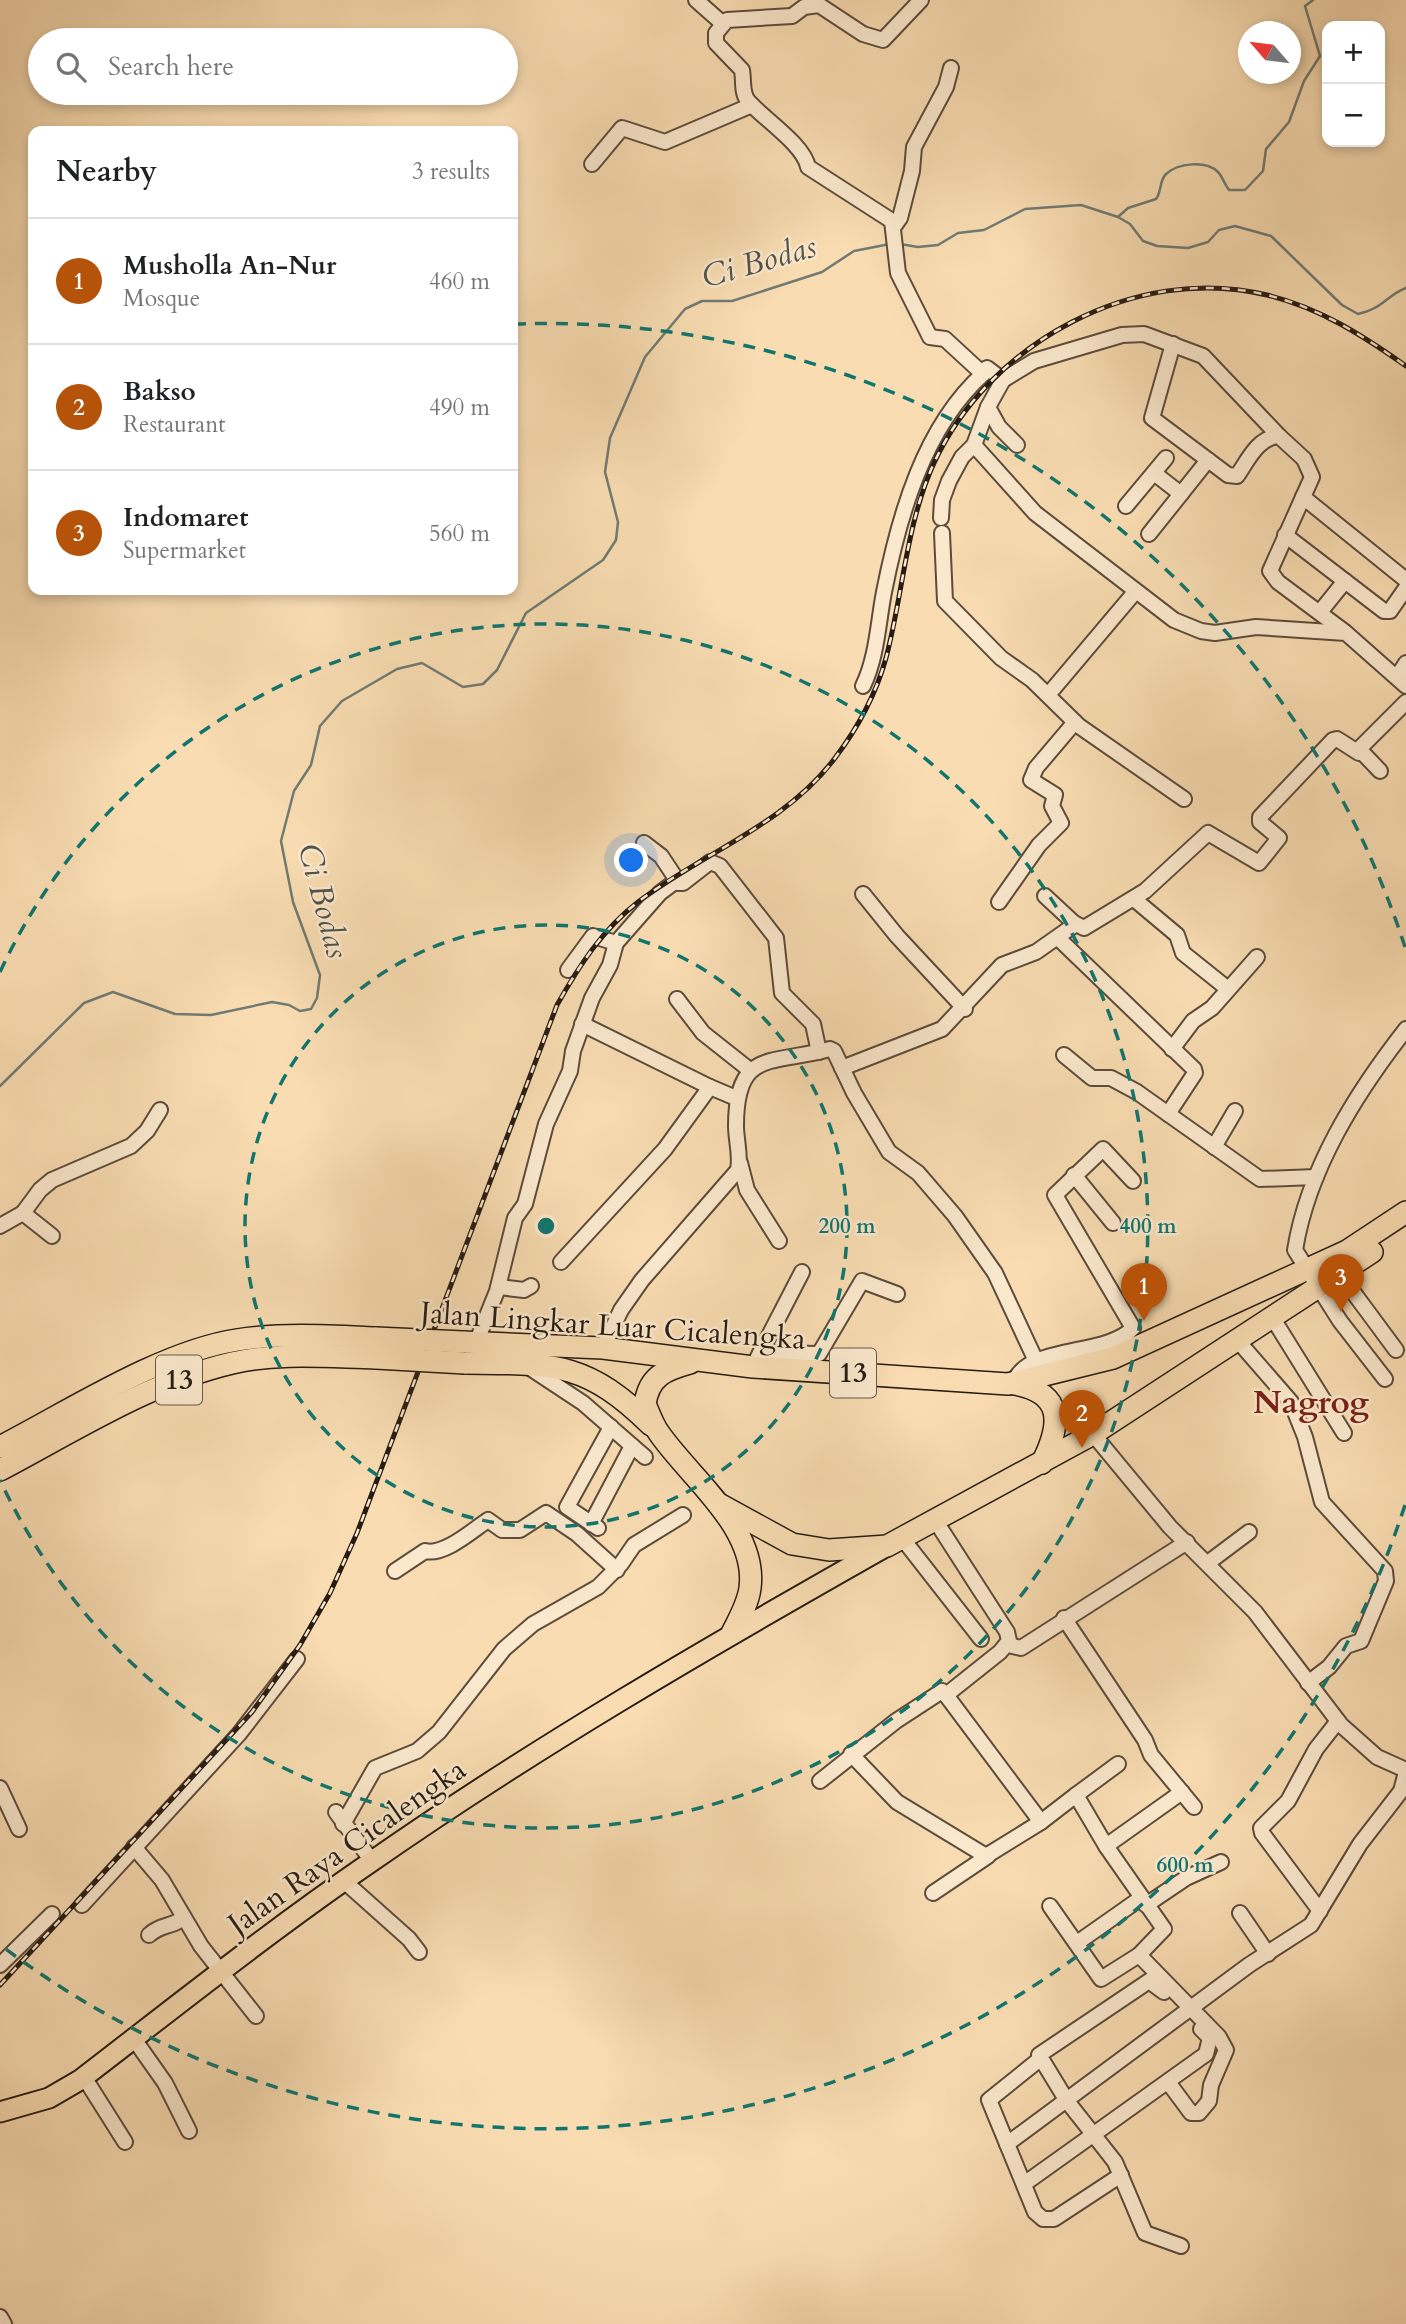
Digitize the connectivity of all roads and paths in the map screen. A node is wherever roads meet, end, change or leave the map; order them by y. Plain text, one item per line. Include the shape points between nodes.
1 (696, 0) edge
2 (920, 0) edge
3 (722, 23) junction
4 (951, 68) dead end
5 (752, 105) junction
6 (592, 164) dead end
7 (894, 237) junction
8 (1173, 344) junction
9 (984, 374) junction
10 (1003, 380) junction
11 (988, 407) junction
12 (1279, 436) junction
13 (974, 445) junction
14 (1017, 445) dead end
15 (1166, 458) dead end
16 (1208, 460) junction
17 (1154, 472) junction
18 (1181, 494) junction
19 (1303, 497) junction
20 (1126, 506) dead end
21 (1149, 534) dead end
22 (1285, 535) junction
23 (1406, 580) edge
24 (1345, 581) junction
25 (1406, 588) edge
26 (1135, 592) junction
27 (1320, 612) junction
28 (1346, 633) junction
29 (1406, 663) edge
30 (1401, 681) edge
31 (863, 686) dead end
32 (1048, 695) junction
33 (1406, 702) edge
34 (1075, 722) junction
35 (1359, 753) junction
36 (1380, 771) dead end
37 (1184, 799) dead end
38 (644, 843) dead end
39 (676, 881) junction
40 (863, 894) dead end
41 (1045, 896) dead end
42 (1134, 899) junction
43 (999, 902) dead end
44 (1074, 923) junction
45 (1058, 938) junction
46 (617, 943) junction
47 (1257, 957) dead end
48 (568, 970) dead end
49 (1228, 989) junction
50 (677, 999) dead end
51 (965, 1009) junction
52 (582, 1024) junction
53 (1406, 1029) edge
54 (1172, 1049) junction
55 (819, 1052) junction
56 (1064, 1055) dead end
57 (842, 1068) junction
58 (751, 1071) junction
59 (710, 1087) junction
60 (736, 1098) junction
61 (160, 1110) dead end
62 (1235, 1111) dead end
63 (1168, 1114) junction
64 (1214, 1147) junction
65 (740, 1163) junction
66 (1074, 1175) junction
67 (1316, 1177) junction
68 (1133, 1181) dead end
69 (1406, 1212) edge
70 (23, 1213) junction
71 (1113, 1223) dead end
72 (0, 1226) edge
73 (1406, 1229) edge
74 (52, 1236) dead end
75 (779, 1241) dead end
76 (561, 1262) dead end
77 (802, 1272) dead end
78 (1339, 1273) junction
79 (1311, 1279) junction
80 (531, 1286) dead end
81 (499, 1287) junction
82 (897, 1294) dead end
83 (1272, 1317) junction
84 (1238, 1341) junction
85 (376, 1348) junction
86 (603, 1348) junction
87 (468, 1349) junction
88 (1396, 1350) dead end
89 (699, 1360) junction
90 (757, 1360) junction
91 (1036, 1361) junction
92 (522, 1363) junction
93 (1385, 1380) dead end
94 (1011, 1383) junction
95 (611, 1427) junction
96 (657, 1432) junction
97 (1344, 1433) dead end
98 (1093, 1434) junction
99 (632, 1446) junction
100 (0, 1447) edge
101 (645, 1457) dead end
102 (1042, 1462) junction
103 (0, 1470) edge
104 (719, 1504) junction
105 (683, 1515) dead end
106 (935, 1520) junction
107 (1249, 1532) dead end
108 (894, 1542) junction
109 (1186, 1542) junction
110 (1209, 1562) junction
111 (617, 1570) junction
112 (395, 1571) dead end
113 (1064, 1618) junction
114 (732, 1633) junction
115 (981, 1639) dead end
116 (1008, 1645) junction
117 (297, 1659) dead end
118 (1308, 1683) junction
119 (946, 1695) junction
120 (1338, 1721) junction
121 (852, 1754) junction
122 (1118, 1764) dead end
123 (1406, 1771) edge
124 (820, 1780) dead end
125 (0, 1788) edge
126 (1182, 1792) junction
127 (1076, 1795) junction
128 (1194, 1807) dead end
129 (1041, 1822) junction
130 (19, 1829) dead end
131 (1106, 1846) junction
132 (134, 1847) junction
133 (988, 1856) junction
134 (372, 1861) junction
135 (1221, 1862) dead end
136 (344, 1881) junction
137 (933, 1893) dead end
138 (1144, 1902) junction
139 (82, 1905) dead end
140 (1050, 1906) dead end
141 (1320, 1911) junction
142 (1240, 1913) dead end
143 (52, 1914) dead end
144 (183, 1918) junction
145 (149, 1935) dead end
146 (1077, 1942) junction
147 (419, 1952) dead end
148 (1268, 1954) junction
149 (1139, 1955) junction
150 (0, 1965) edge
151 (221, 1973) junction
152 (1188, 2012) junction
153 (256, 2016) dead end
154 (134, 2039) junction
155 (1040, 2059) junction
156 (84, 2077) junction
157 (1168, 2082) junction
158 (1067, 2101) junction
159 (0, 2112) edge
160 (189, 2131) dead end
161 (1095, 2136) junction
162 (125, 2142) dead end
163 (1007, 2144) junction
164 (1121, 2175) junction
165 (1024, 2184) junction
166 (1181, 2246) dead end
167 (0, 2316) edge
168 (4, 2324) edge

1 - 3 street
2 - 3 street via 883,40 863,34 819,5 804,7 792,16
3 - 5 street via 716,43 742,71 744,91
4 - 7 street via 946,87 914,147
5 - 6 street via 664,142 622,128
5 - 7 street via 803,152 808,167
7 - 9 street via 898,273 930,337 946,339
8 - 10 street via 1144,334 1122,335 1034,360
8 - 12 street via 1215,365
8 - 16 street via 1152,418
9 - 10 street via 988,368
9 - 31 street via 950,416 914,482
10 - 11 street
11 - 13 street
11 - 14 street
12 - 16 street via 1268,436 1259,443 1237,476
12 - 19 street via 1304,459 1312,474
13 - 26 street via 1035,513
13 - 32 street via 962,457 942,500 945,601 1003,660
15 - 17 street
16 - 18 street
17 - 18 street
17 - 20 street
18 - 21 street
19 - 22 street
19 - 23 street
22 - 24 street
22 - 27 street via 1271,563 1271,576
24 - 25 street via 1388,612
24 - 27 street
26 - 28 street via 1174,620 1201,631 1256,627
26 - 32 street
27 - 28 street
28 - 30 street
29 - 30 street
32 - 34 street
33 - 35 street
34 - 37 street
34 - 43 street via 1031,780 1055,795 1052,806 1061,823 1039,845
35 - 36 street
35 - 42 street via 1333,740 1276,799 1259,821 1279,839 1259,863 1208,833
38 - 39 street via 661,856
39 - 46 street via 660,892
39 - 55 street via 683,883 710,862 720,866 776,937 782,993 813,1024
40 - 51 street
41 - 44 street
42 - 44 street via 1084,928
42 - 49 street via 1177,935 1183,953
44 - 45 street
45 - 51 street via 1036,953 1002,965
45 - 54 street
46 - 48 street via 593,936
46 - 52 street
47 - 49 street
49 - 54 street via 1193,1021
50 - 58 street via 702,1033
51 - 57 street via 932,1035
52 - 59 street
52 - 81 street via 525,1204 515,1218
53 - 67 street via 1368,1079
54 - 63 street via 1195,1070
55 - 57 street via 832,1049
55 - 58 street via 765,1061
56 - 63 street via 1092,1078 1123,1084
57 - 91 street via 889,1152 918,1173 995,1273
58 - 60 street
59 - 60 street
59 - 76 street via 664,1149
60 - 65 street
61 - 70 street via 139,1140 52,1180
62 - 64 street
63 - 64 street
64 - 67 street via 1260,1179
65 - 75 street via 747,1190
65 - 86 street via 642,1280
66 - 68 street via 1104,1149
66 - 71 street
66 - 91 street via 1058,1189 1057,1198 1133,1328 1078,1351
67 - 79 street via 1295,1250
69 - 79 highway, 13
70 - 72 street
70 - 74 street
73 - 78 highway, 13
77 - 90 street
78 - 79 highway, 13
78 - 88 street
79 - 83 highway, 13
79 - 93 street
79 - 94 highway, Jalan Lingkar Luar Cicalengka / 13 via 1113,1359
80 - 81 street via 524,1290
81 - 87 street
82 - 90 street via 862,1281 819,1354
83 - 84 highway, 13
83 - 97 street
84 - 98 highway, 13
84 - 118 street via 1291,1402 1322,1502 1385,1571 1386,1581 1361,1641 1346,1646
85 - 87 highway, Jalan Lingkar Luar Cicalengka / 13, bridge
85 - 100 highway, Jalan Lingkar Luar Cicalengka / 13 via 268,1337 236,1340 136,1377
85 - 103 highway, Jalan Lingkar Luar Cicalengka / 13 via 232,1363 170,1383
86 - 87 highway, Jalan Lingkar Luar Cicalengka / 13
86 - 89 highway, Jalan Lingkar Luar Cicalengka / 13
87 - 92 highway, Jalan Lingkar Luar Cicalengka / 13
89 - 90 highway, Jalan Lingkar Luar Cicalengka / 13
89 - 96 highway via 655,1377 645,1404
90 - 94 highway, Jalan Lingkar Luar Cicalengka / 13
91 - 94 street via 1024,1366
92 - 95 street
92 - 96 highway, Jalan Lingkar Luar Cicalengka / 13 via 565,1368 593,1378 627,1401
94 - 102 highway via 1042,1394 1054,1408 1057,1423
95 - 99 street
95 - 99 street via 567,1507 594,1526
96 - 104 highway, 13
98 - 102 highway, 13
98 - 109 street
99 - 101 street
102 - 106 highway, 13
104 - 108 highway, 13 via 792,1544 829,1550
104 - 114 highway via 737,1533 750,1573 744,1608
105 - 111 street via 634,1545
106 - 108 highway, 13
106 - 116 street via 1007,1632
107 - 110 street
108 - 114 main road, Jalan Raya Cicalengka
108 - 115 street
109 - 110 street
109 - 113 street
110 - 118 street via 1255,1612
111 - 112 street via 578,1534 546,1513 520,1530 502,1530 488,1520
111 - 134 street via 598,1587 533,1624 504,1649 442,1728 419,1749 375,1768 339,1818
113 - 116 street via 1021,1648
113 - 126 street via 1151,1755
114 - 134 main road, Jalan Raya Cicalengka
116 - 119 street
117 - 132 street via 239,1734
118 - 120 street
119 - 121 street via 942,1691 930,1698
119 - 129 street
120 - 123 street via 1377,1758
120 - 141 street via 1316,1749 1288,1801 1261,1828
121 - 124 street
121 - 133 street via 897,1801
122 - 127 street
123 - 141 street via 1401,1791 1360,1844
125 - 130 street
126 - 128 street
126 - 131 street
127 - 129 street
127 - 131 street
129 - 133 street
131 - 138 street
132 - 139 street
132 - 144 street via 162,1880
133 - 137 street
134 - 136 main road, Jalan Raya Cicalengka
135 - 138 street
136 - 147 street
136 - 151 main road, Jalan Raya Cicalengka
138 - 146 street
138 - 149 street via 1164,1929
140 - 146 street
141 - 148 street via 1303,1932
142 - 148 street
143 - 150 street
144 - 145 street via 159,1926
144 - 151 street
146 - 149 street via 1101,1980
148 - 152 street
149 - 152 street
151 - 153 street
151 - 154 main road, Jalan Raya Cicalengka
152 - 155 street via 1149,1981 1039,2053
152 - 157 street via 1211,2044 1206,2054
152 - 157 street via 1219,2037 1225,2056 1212,2082 1209,2101 1199,2113 1191,2113
152 - 158 street
154 - 156 main road, Jalan Raya Cicalengka
154 - 160 street
155 - 158 street
155 - 163 street via 989,2100
156 - 159 main road, Jalan Raya Cicalengka via 48,2098
156 - 162 street
157 - 161 street
158 - 161 street
158 - 163 street
161 - 164 street
161 - 165 street
163 - 165 street
164 - 165 street via 1048,2220 1035,2212
164 - 166 street via 1145,2233
167 - 168 street

